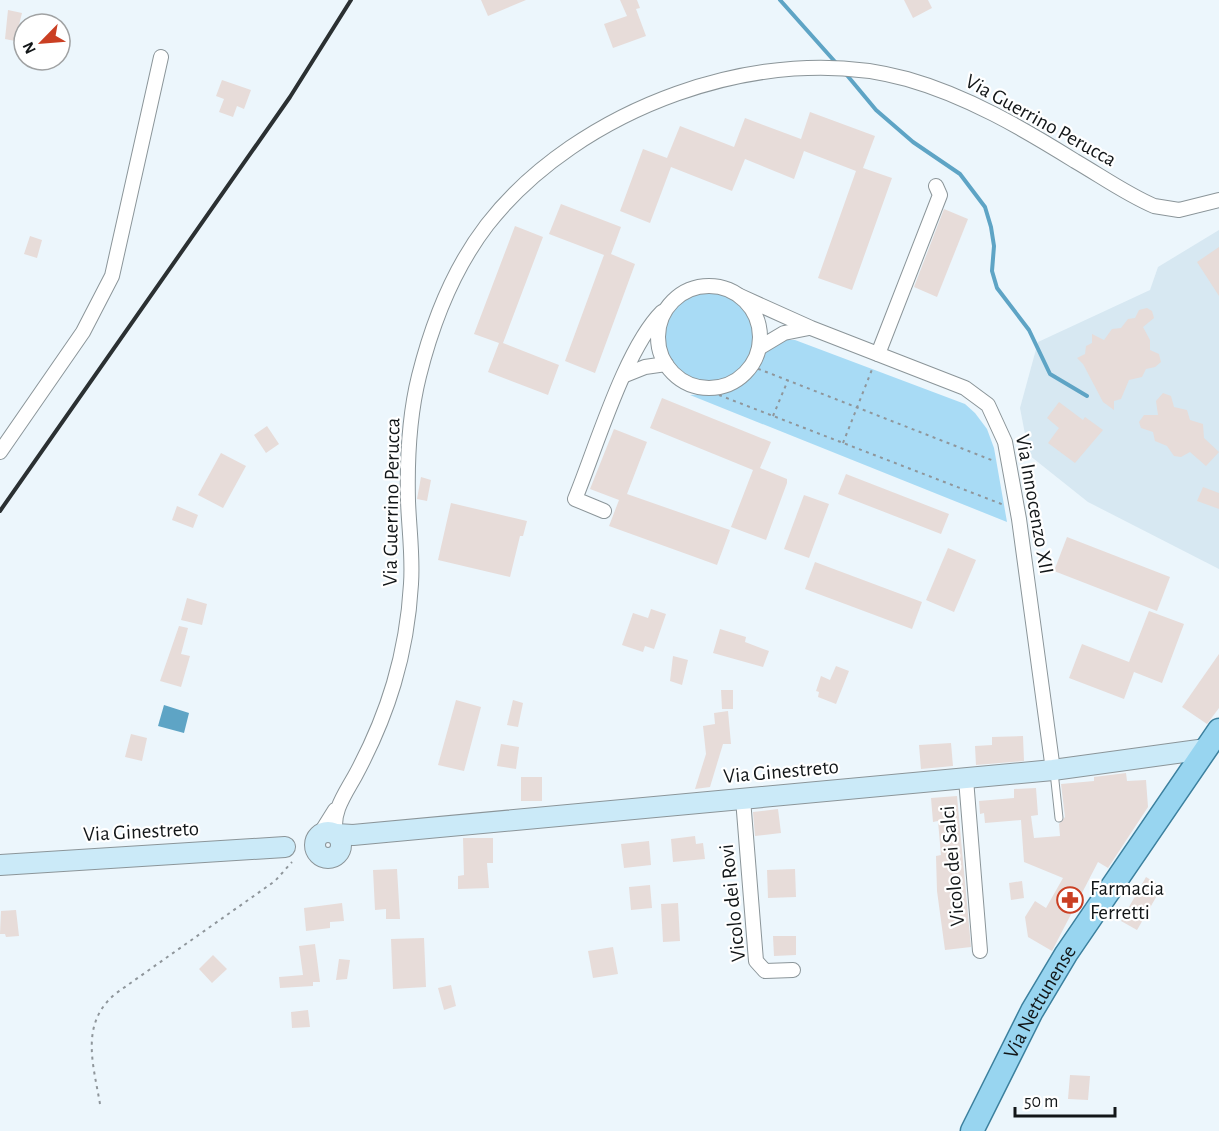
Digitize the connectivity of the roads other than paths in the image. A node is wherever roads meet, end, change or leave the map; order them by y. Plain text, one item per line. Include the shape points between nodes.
1 (161, 57) dead end
2 (936, 186) dead end
3 (1219, 200) edge
4 (740, 296) junction
5 (667, 308) junction
6 (811, 328) junction
7 (759, 348) junction
8 (878, 354) junction
9 (666, 364) junction
10 (625, 375) junction
11 (0, 452) edge
12 (604, 511) dead end
13 (1219, 730) edge
14 (1206, 749) junction
15 (1053, 770) junction
16 (966, 778) junction
17 (743, 799) junction
18 (1059, 818) dead end
19 (326, 842) junction
20 (0, 865) edge
21 (980, 951) dead end
22 (793, 970) dead end
23 (972, 1131) edge

1 - 11 street via 112,276 88,324
2 - 8 street via 940,195
3 - 19 street, Via Guerrino Perucca via 1179,210 1154,206 1015,125 955,96 907,79 835,68 735,76 682,91 618,120 564,155 519,191 486,226 448,292 433,329 419,376 410,441 412,575 405,645 382,721 340,804
4 - 5 street, Via Innocenzo XII via 723,288 696,287
4 - 6 street, Via Innocenzo XII
4 - 7 street via 757,320
5 - 9 street via 658,336
5 - 10 street, Via Innocenzo XII via 647,331
6 - 7 street via 784,333
6 - 8 street, Via Innocenzo XII
7 - 9 street via 743,375 714,388 698,387 675,375
8 - 15 street, Via Innocenzo XII via 949,381 984,400 996,418 1005,442 1018,510
9 - 10 street
10 - 12 street, Via Innocenzo XII via 575,499
13 - 14 main road, Via Nettunense
14 - 15 street, Via Ginestreto
14 - 23 main road, Via Nettunense via 1052,978
15 - 16 street, Via Ginestreto
15 - 18 lane
16 - 17 street, Via Ginestreto
16 - 21 street, Vicolo dei Salci
17 - 19 street, Via Ginestreto via 360,834
17 - 22 street, Vicolo dei Rovi via 756,961 765,971
19 - 20 street, Via Ginestreto via 292,848

